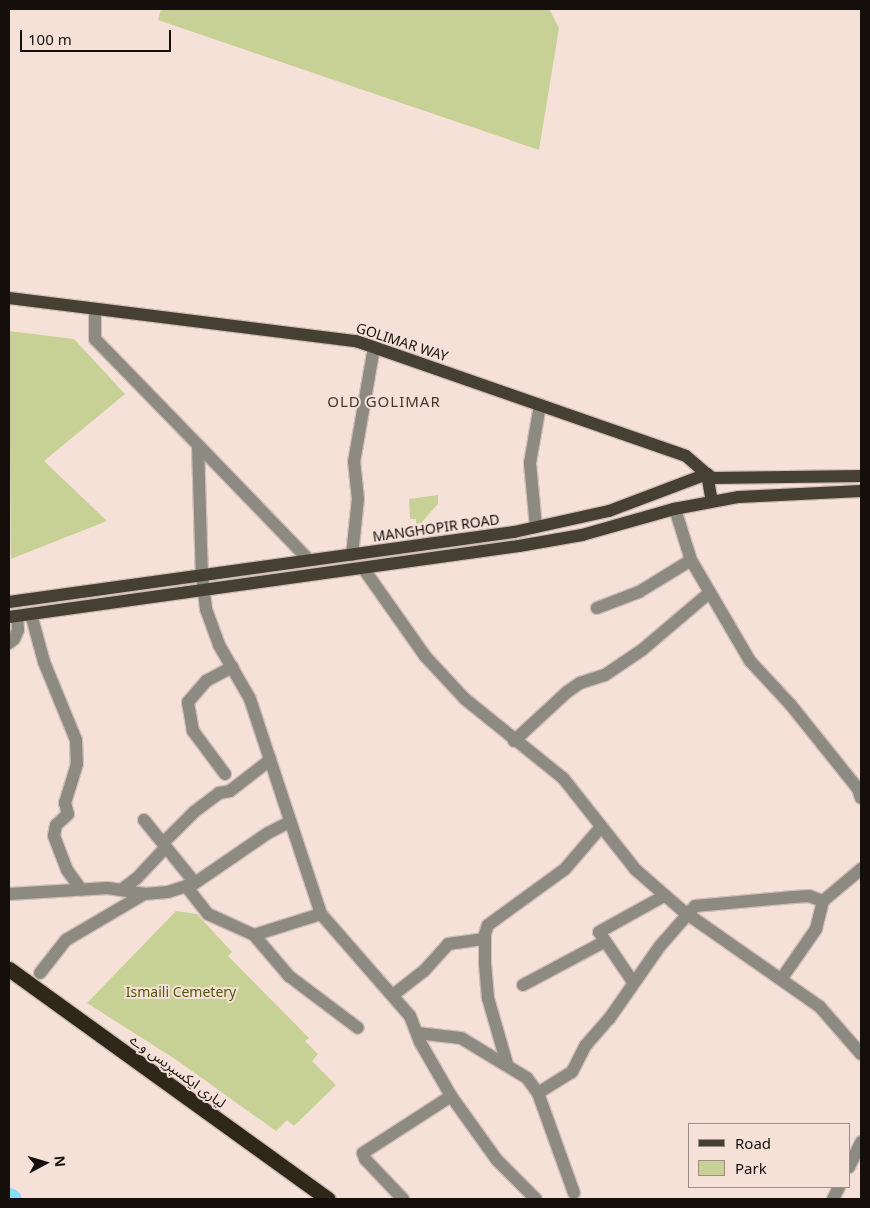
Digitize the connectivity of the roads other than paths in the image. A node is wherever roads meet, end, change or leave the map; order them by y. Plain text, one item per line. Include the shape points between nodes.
1 (9, 298) edge
2 (95, 311) junction
3 (374, 347) junction
4 (540, 405) junction
5 (198, 445) junction
6 (707, 474) junction
7 (861, 476) edge
8 (861, 491) edge
9 (712, 501) junction
10 (675, 509) junction
11 (536, 528) junction
12 (352, 555) junction
13 (309, 560) junction
14 (691, 560) junction
15 (363, 568) junction
16 (202, 576) junction
17 (204, 591) junction
18 (709, 593) junction
19 (9, 602) edge
20 (597, 608) dead end
21 (31, 614) junction
22 (13, 617) edge
23 (9, 643) edge
24 (232, 667) junction
25 (514, 741) junction
26 (270, 760) junction
27 (225, 774) dead end
28 (861, 798) edge
29 (144, 820) dead end
30 (288, 823) junction
31 (601, 827) junction
32 (164, 845) junction
33 (860, 873) edge
34 (191, 885) junction
35 (81, 889) junction
36 (121, 890) junction
37 (9, 892) edge
38 (144, 894) junction
39 (664, 896) junction
40 (823, 901) junction
41 (686, 913) junction
42 (321, 914) junction
43 (254, 935) junction
44 (485, 939) junction
45 (604, 942) junction
46 (9, 969) edge
47 (40, 973) dead end
48 (782, 978) junction
49 (633, 982) junction
50 (523, 985) dead end
51 (393, 995) junction
52 (358, 1028) dead end
53 (417, 1033) junction
54 (861, 1054) edge
55 (507, 1064) junction
56 (538, 1093) junction
57 (451, 1096) junction
58 (861, 1142) edge
59 (850, 1165) edge
60 (574, 1193) dead end
61 (328, 1199) edge
62 (403, 1199) edge
63 (536, 1199) edge

1 - 2 main road, GOLIMAR WAY
2 - 3 main road, GOLIMAR WAY via 356,341
2 - 5 street via 95,339
3 - 4 main road, GOLIMAR WAY
3 - 12 street via 354,462 358,499
4 - 6 main road, GOLIMAR WAY via 686,456
4 - 11 street via 530,463
5 - 13 street
5 - 16 street
6 - 7 main road, MANGHOPIR ROAD via 713,478
6 - 9 main road
6 - 11 main road, MANGHOPIR ROAD via 609,511
8 - 9 main road via 739,496
9 - 10 main road
10 - 14 street
10 - 15 main road via 582,535
11 - 12 main road, MANGHOPIR ROAD
12 - 13 main road, MANGHOPIR ROAD
13 - 16 main road, MANGHOPIR ROAD
14 - 18 street
14 - 20 street via 639,592
15 - 17 main road
15 - 25 street via 425,656 465,699
16 - 17 street
16 - 19 main road, MANGHOPIR ROAD
17 - 21 main road
17 - 24 street via 219,645
18 - 25 street via 642,650 605,675 580,683 567,692
18 - 28 street via 750,661 808,727 858,789
21 - 22 main road
21 - 35 street via 44,662 76,740 77,764 65,803 68,814 56,825 54,836 66,870
22 - 23 street via 18,630
24 - 26 street via 250,699
24 - 27 street via 206,681 188,702 193,731
25 - 31 street via 562,778
26 - 30 street
26 - 32 street via 230,791 219,794 194,812
29 - 32 street
30 - 34 street
30 - 42 street
31 - 39 street via 636,870
31 - 44 street via 565,869 488,924
32 - 34 street
32 - 36 street via 137,878
33 - 40 street
34 - 38 street
34 - 43 street via 208,914
35 - 36 street
35 - 37 street
36 - 38 street
38 - 47 street via 66,940
39 - 41 street
39 - 45 street via 599,932
40 - 41 street via 809,896 792,897 695,906
40 - 48 street via 816,929
41 - 48 street
41 - 49 street
42 - 43 street
42 - 51 street
43 - 52 street via 289,976
44 - 51 street via 448,944 424,971
44 - 55 street via 488,998
45 - 49 street
45 - 50 street
46 - 61 highway, لیاری ایکسپریس وے
48 - 54 street via 820,1007
49 - 56 street via 609,1019 586,1045 572,1072
51 - 53 street via 410,1016
53 - 55 street via 461,1038
53 - 57 street
55 - 56 street via 526,1078
56 - 60 street
57 - 62 street via 363,1153
57 - 63 street via 496,1160
58 - 59 street

